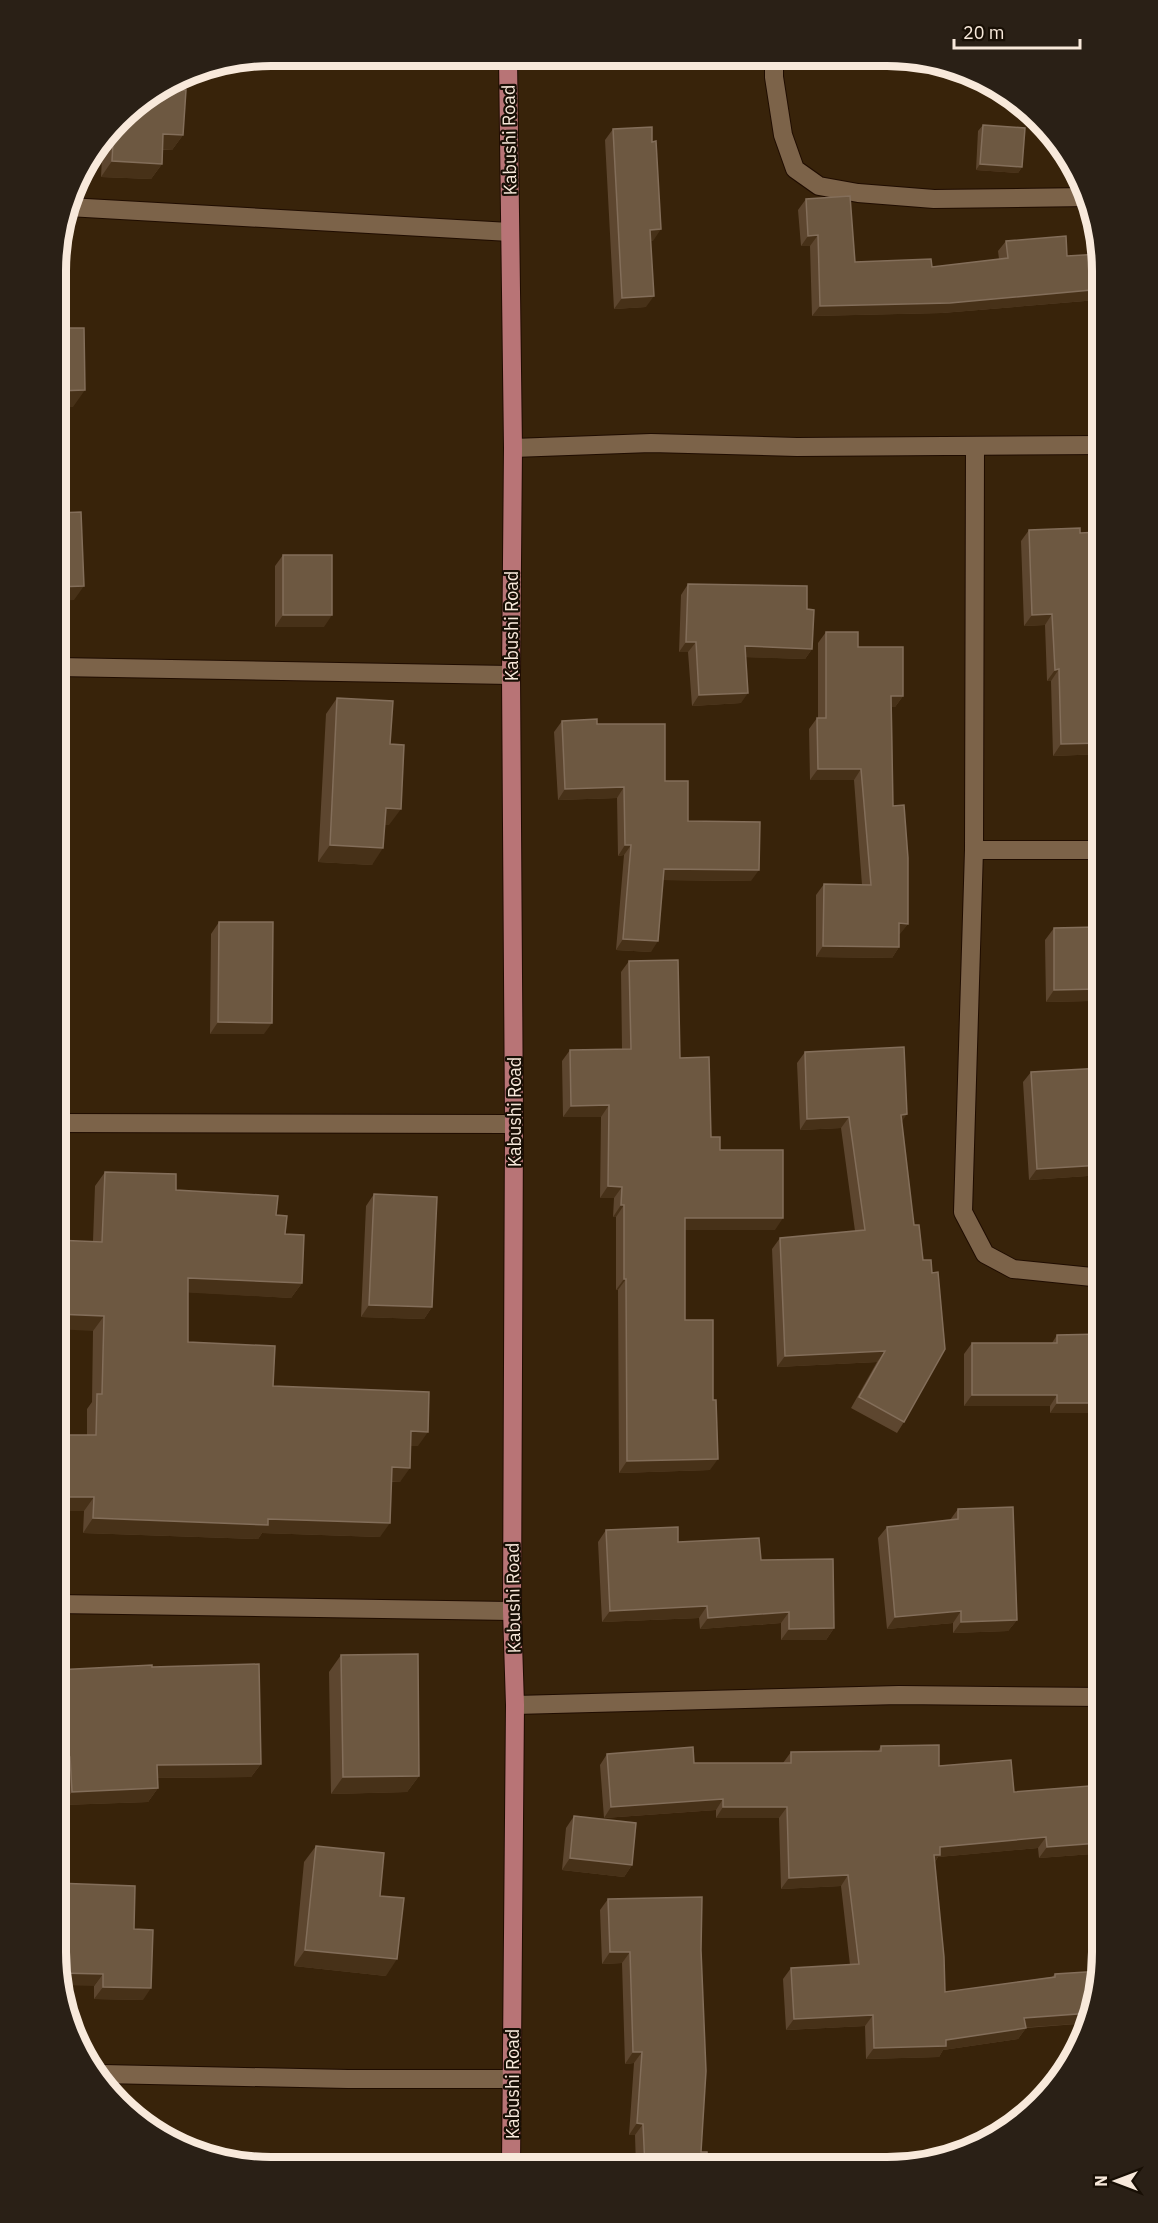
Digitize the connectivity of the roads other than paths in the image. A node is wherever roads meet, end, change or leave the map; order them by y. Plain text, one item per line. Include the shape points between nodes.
1 (508, 66) edge
2 (774, 66) edge
3 (1078, 197) edge
4 (76, 207) edge
5 (510, 232) junction
6 (1092, 445) edge
7 (975, 447) junction
8 (513, 448) junction
9 (66, 667) edge
10 (511, 675) junction
11 (974, 850) junction
12 (1092, 850) edge
13 (66, 1123) edge
14 (514, 1124) junction
15 (1092, 1277) edge
16 (66, 1604) edge
17 (512, 1611) junction
18 (1092, 1697) edge
19 (515, 1705) junction
20 (106, 2074) edge
21 (512, 2079) junction
22 (511, 2157) edge

1 - 5 main road, Kabushi Road
2 - 3 street via 783,135 795,169 819,186 934,199
4 - 5 street
5 - 8 main road, Kabushi Road
6 - 7 street
7 - 8 street via 651,443
7 - 11 street
8 - 10 main road, Kabushi Road
9 - 10 street
10 - 14 main road, Kabushi Road
11 - 12 street
11 - 15 street via 963,1212 985,1254 1013,1269
13 - 14 street
14 - 17 main road, Kabushi Road
16 - 17 street
17 - 19 main road, Kabushi Road
18 - 19 street via 899,1695
19 - 21 main road, Kabushi Road
20 - 21 street
21 - 22 main road, Kabushi Road

